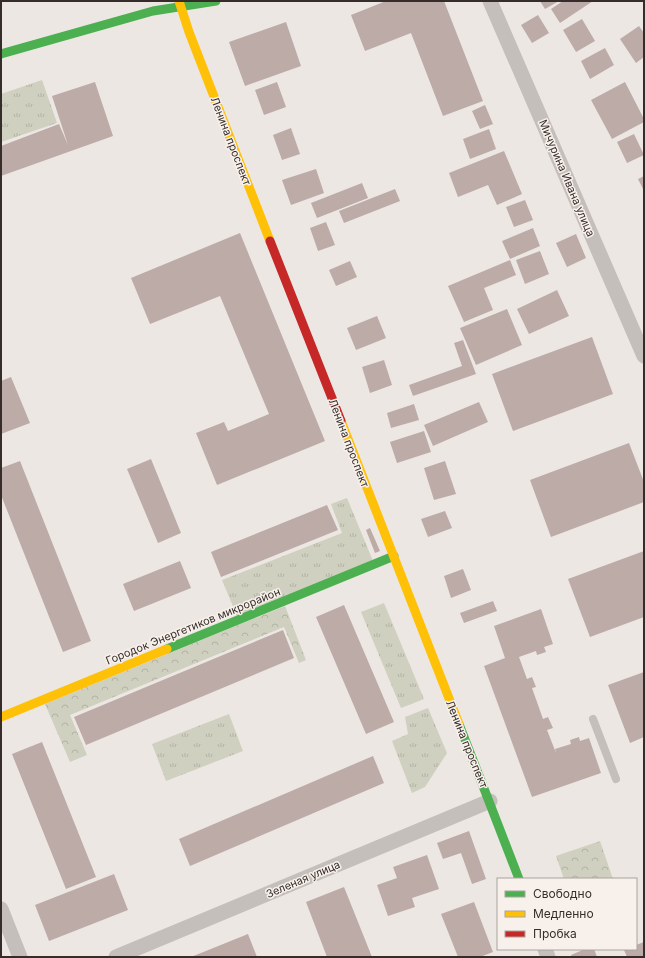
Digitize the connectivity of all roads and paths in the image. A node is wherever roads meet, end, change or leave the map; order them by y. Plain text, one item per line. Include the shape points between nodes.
1 (216, 1) edge
2 (490, 1) edge
3 (180, 3) edge
4 (1, 54) edge
5 (644, 356) edge
6 (394, 556) junction
7 (1, 717) edge
8 (593, 719) dead end
9 (616, 779) dead end
10 (490, 801) junction
11 (519, 878) edge
12 (1, 909) edge
13 (20, 957) edge
14 (116, 957) edge

1 - 3 street
2 - 5 street, Мичурина Ивана улица
3 - 4 street
3 - 6 street, Ленина проспект
6 - 7 street, Городок Энергетиков микрорайон
6 - 10 street, Ленина проспект
8 - 9 lane
10 - 11 street, Ленина проспект
10 - 14 street, Зеленая улица
12 - 13 street

